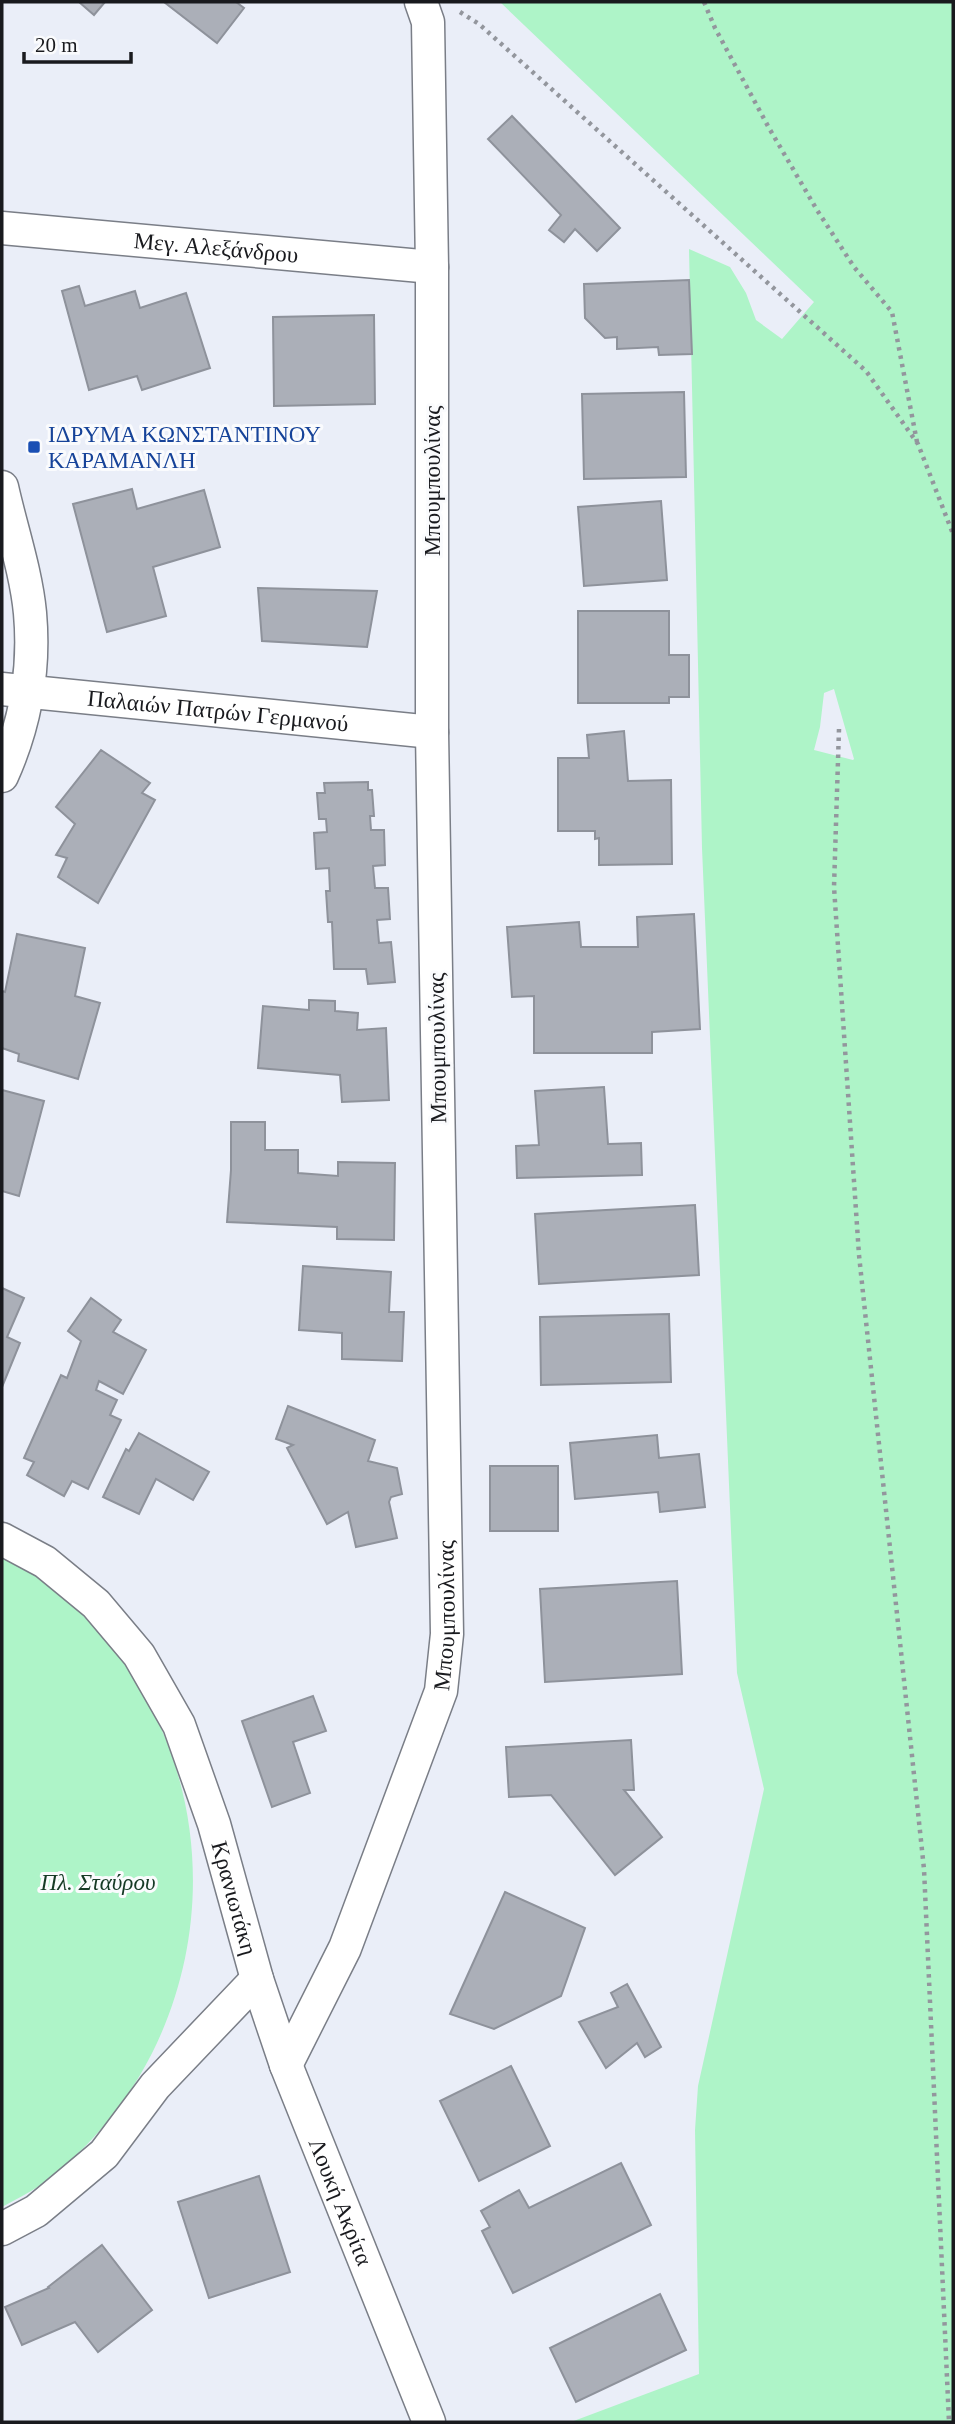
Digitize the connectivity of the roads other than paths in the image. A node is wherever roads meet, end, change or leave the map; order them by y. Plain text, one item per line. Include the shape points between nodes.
1 (435, 4) edge
2 (2, 228) edge
3 (432, 267) junction
4 (2, 487) edge
5 (15, 690) edge
6 (432, 732) junction
7 (2, 776) edge
8 (2, 1539) edge
9 (257, 1979) junction
10 (286, 2065) junction
11 (2, 2229) edge
12 (429, 2422) edge

1 - 3 street, Μπουμπουλίνας via 428,22
2 - 3 street, Μεγ. Αλεξάνδρου
3 - 6 street, Μπουμπουλίνας
4 - 5 street via 29,611 31,645
5 - 6 street, Παλαιών Πατρών Γερμανού
5 - 7 street via 13,750
6 - 10 street, Μπουμπουλίνας via 447,1634 441,1691 345,1948
8 - 9 street, Κρανιωτάκη via 45,1562 96,1604 146,1667 179,1725 214,1824
9 - 10 street, Λουκή Ακρίτα
9 - 11 street, Κρανιωτάκη via 155,2086 104,2154 37,2211
10 - 12 street, Λουκή Ακρίτα

